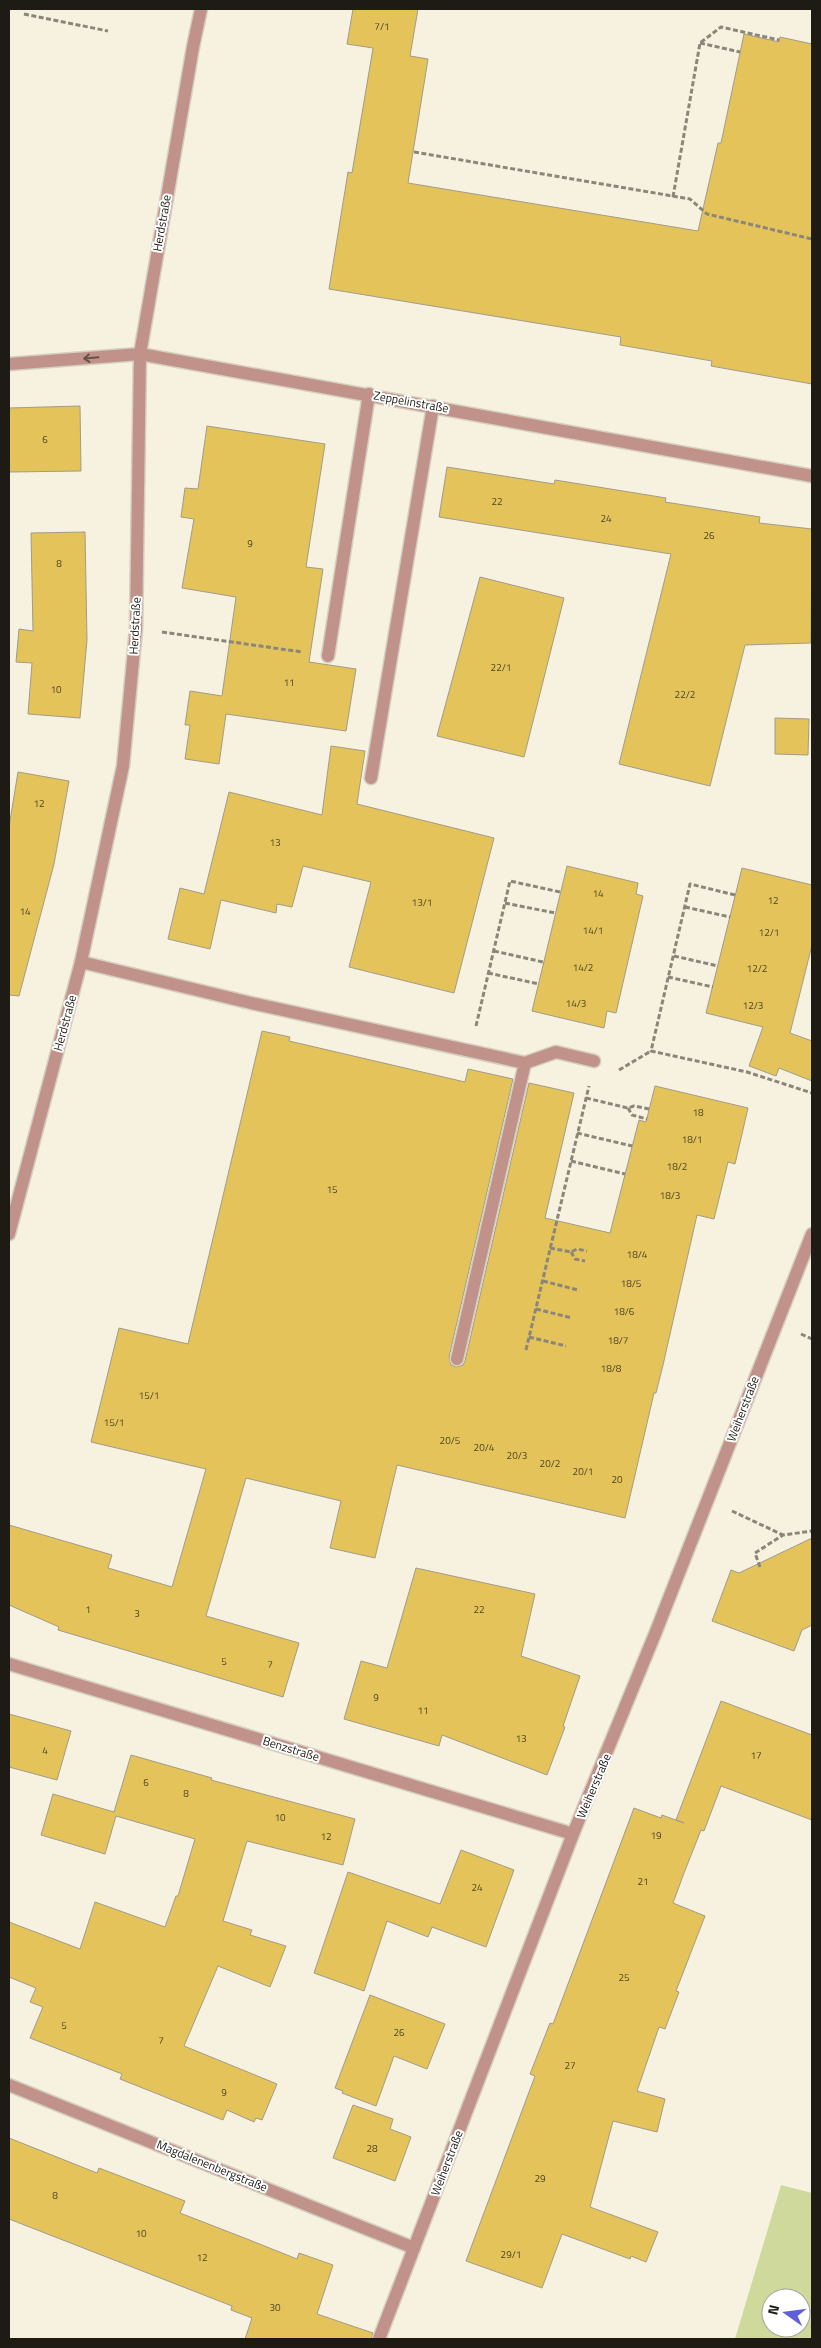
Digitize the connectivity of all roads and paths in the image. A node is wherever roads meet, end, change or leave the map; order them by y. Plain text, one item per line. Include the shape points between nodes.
1 (201, 9) edge
2 (24, 14) dead end
3 (108, 31) dead end
4 (779, 40) dead end
5 (700, 43) junction
6 (740, 52) dead end
7 (414, 152) dead end
8 (673, 197) junction
9 (812, 239) edge
10 (140, 354) junction
11 (9, 364) edge
12 (369, 394) junction
13 (433, 406) junction
14 (812, 476) edge
15 (136, 628) junction
16 (328, 656) joint
17 (371, 778) dead end
18 (560, 892) dead end
19 (735, 895) dead end
20 (505, 903) junction
21 (685, 907) junction
22 (555, 913) dead end
23 (730, 916) dead end
24 (494, 951) junction
25 (674, 956) junction
26 (81, 962) junction
27 (543, 962) dead end
28 (718, 966) dead end
29 (488, 973) junction
30 (668, 977) junction
31 (539, 984) dead end
32 (713, 987) dead end
33 (470, 1050) junction
34 (651, 1051) junction
35 (525, 1063) junction
36 (594, 1064) junction
37 (812, 1093) edge
38 (586, 1098) junction
39 (628, 1108) junction
40 (649, 1109) dead end
41 (647, 1119) dead end
42 (577, 1133) junction
43 (632, 1146) dead end
44 (571, 1161) junction
45 (625, 1174) dead end
46 (9, 1234) edge
47 (812, 1234) edge
48 (550, 1248) junction
49 (587, 1251) dead end
50 (571, 1252) junction
51 (585, 1261) dead end
52 (543, 1281) junction
53 (578, 1290) dead end
54 (536, 1309) junction
55 (572, 1318) dead end
56 (529, 1337) junction
57 (566, 1346) dead end
58 (526, 1350) dead end
59 (457, 1359) dead end
60 (707, 1499) junction
61 (812, 1531) edge
62 (783, 1535) junction
63 (760, 1567) dead end
64 (9, 1664) edge
65 (573, 1834) junction
66 (9, 2085) edge
67 (414, 2248) junction
68 (379, 2339) edge

1 - 10 street, Herdstraße
2 - 3 path
4 - 5 path via 721,27
5 - 6 path
5 - 8 path
7 - 8 path
8 - 9 path via 690,199 707,214
10 -> 11 street, Zeppelinstraße
10 - 12 street, Zeppelinstraße
10 - 15 street, Herdstraße
12 - 13 street, Zeppelinstraße
12 - 16 street
13 - 14 street, Zeppelinstraße
13 - 17 street
15 - 16 path
15 - 26 street, Herdstraße via 123,766
18 - 20 path via 510,881
19 - 21 path via 690,884
20 - 22 path
20 - 24 path
21 - 23 path
21 - 25 path
24 - 27 path
24 - 29 path
25 - 28 path
25 - 30 path
26 - 33 street via 251,1004
26 - 46 street, Herdstraße
29 - 31 path
29 - 33 path
30 - 32 path
30 - 34 path
33 - 35 street
34 - 36 path via 616,1071
34 - 37 path via 747,1072
35 - 36 street via 556,1052
35 - 59 street
36 - 38 path
38 - 39 path
38 - 42 path
39 - 40 path
39 - 41 path via 632,1115
42 - 43 path
42 - 44 path
44 - 45 path
44 - 48 path
47 - 60 street, Weiherstraße
48 - 50 path
48 - 52 path
49 - 50 path via 577,1249
50 - 51 path via 575,1259
52 - 53 path
52 - 54 path
54 - 55 path
54 - 56 path
56 - 57 path
56 - 58 path
60 - 62 path
60 - 65 street, Weiherstraße
61 - 62 path
62 - 63 path via 755,1553
64 - 65 street, Benzstraße
65 - 67 street, Weiherstraße
66 - 67 street, Magdalenenbergstraße
67 - 68 street, Weiherstraße

